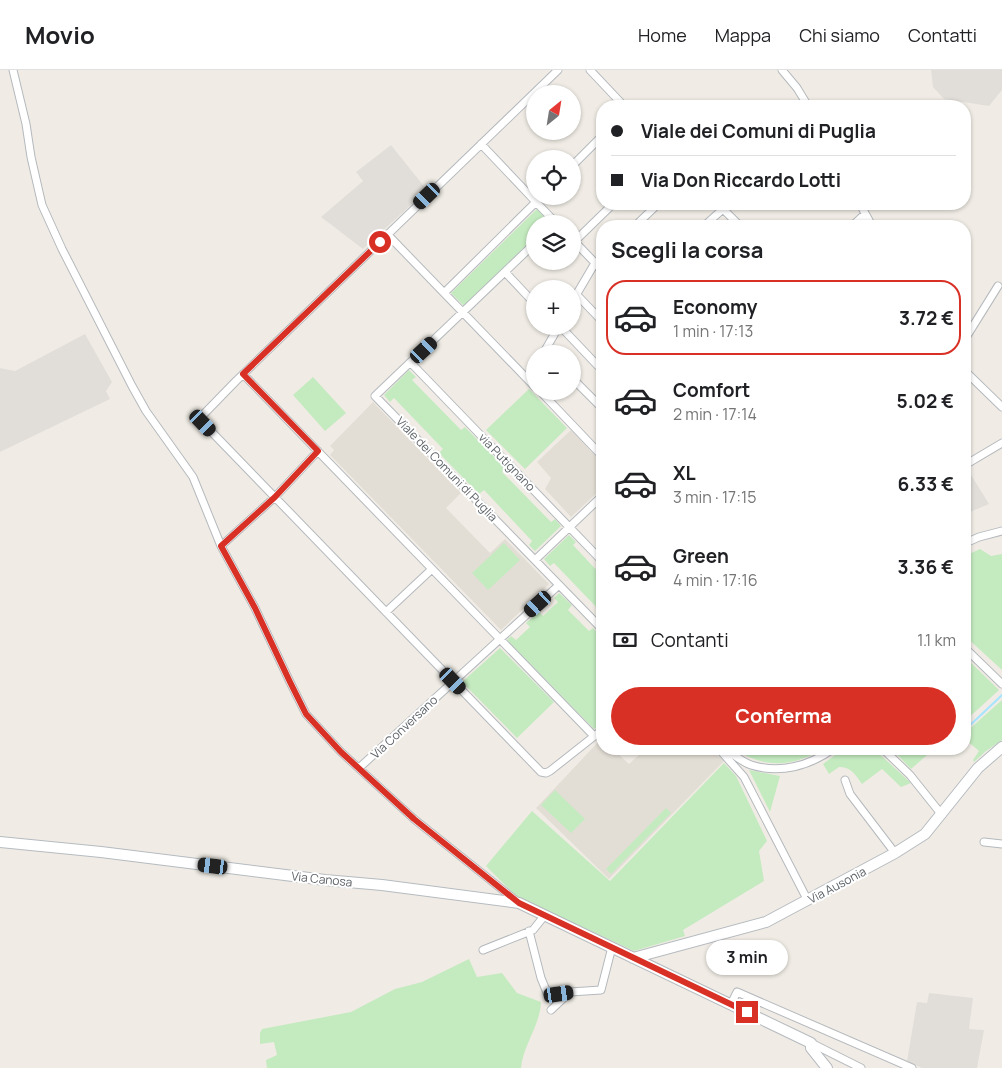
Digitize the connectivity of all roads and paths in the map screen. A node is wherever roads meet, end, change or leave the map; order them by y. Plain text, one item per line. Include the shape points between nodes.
1 (13, 70) edge
2 (558, 70) edge
3 (590, 70) edge
4 (782, 70) edge
5 (618, 100) edge
6 (804, 100) edge
7 (596, 142) edge
8 (481, 144) junction
9 (581, 157) edge
10 (526, 187) edge
11 (533, 205) edge
12 (606, 210) edge
13 (652, 210) edge
14 (718, 210) edge
15 (725, 210) edge
16 (863, 210) edge
17 (865, 214) junction
18 (641, 220) edge
19 (709, 220) edge
20 (734, 220) edge
21 (858, 220) edge
22 (868, 220) edge
23 (387, 234) junction
24 (581, 234) edge
25 (581, 248) edge
26 (526, 252) edge
27 (595, 263) joint
28 (505, 272) junction
29 (998, 286) dead end
30 (581, 288) edge
31 (444, 293) junction
32 (526, 294) edge
33 (581, 299) edge
34 (463, 313) junction
35 (596, 315) edge
36 (971, 329) edge
37 (566, 335) edge
38 (411, 362) junction
39 (596, 364) edge
40 (243, 374) junction
41 (526, 377) edge
42 (971, 377) edge
43 (581, 387) edge
44 (549, 400) edge
45 (596, 402) edge
46 (1002, 407) edge
47 (1002, 442) edge
48 (596, 450) edge
49 (318, 451) junction
50 (971, 461) edge
51 (275, 497) junction
52 (596, 502) edge
53 (570, 527) junction
54 (1002, 531) edge
55 (971, 541) edge
56 (221, 546) junction
57 (596, 555) edge
58 (535, 560) junction
59 (432, 569) junction
60 (559, 584) junction
61 (386, 612) junction
62 (596, 623) edge
63 (500, 639) junction
64 (971, 654) edge
65 (453, 681) junction
66 (1002, 684) edge
67 (594, 736) joint
68 (1002, 747) edge
69 (724, 755) edge
70 (735, 755) edge
71 (822, 755) edge
72 (889, 755) edge
73 (359, 768) junction
74 (845, 780) dead end
75 (942, 815) junction
76 (0, 842) edge
77 (984, 842) dead end
78 (1002, 844) edge
79 (895, 854) junction
80 (808, 901) junction
81 (519, 903) junction
82 (545, 915) junction
83 (529, 931) junction
84 (612, 947) junction
85 (483, 950) dead end
86 (633, 958) junction
87 (570, 992) junction
88 (730, 1004) junction
89 (551, 1010) dead end
90 (811, 1043) junction
91 (827, 1068) edge
92 (861, 1068) edge
93 (912, 1068) edge

1 - 56 street via 42,205 132,386 192,477
2 - 8 street
3 - 5 street
4 - 6 street
7 - 9 street
8 - 10 street
8 - 23 street
11 - 31 street
12 - 24 street
13 - 18 street
14 - 19 street
15 - 20 street
16 - 17 street
17 - 21 street
17 - 22 street
23 - 31 street
23 - 40 street
25 - 27 street
26 - 28 street, Viale dei Comuni di Puglia
27 - 30 street
28 - 32 street
28 - 34 street, Viale dei Comuni di Puglia
29 - 36 street
31 - 34 street
33 - 35 street
34 - 38 street, Viale dei Comuni di Puglia
34 - 41 street
37 - 39 street
38 - 53 street, via Putignano
38 - 58 street, Viale dei Comuni di Puglia via 376,396
40 - 49 street
40 - 51 street via 200,418
42 - 46 street
43 - 45 street
44 - 48 street
47 - 50 street
49 - 51 street
49 - 59 street
51 - 56 street
51 - 61 street
52 - 53 street
53 - 57 street, via Putignano
53 - 58 street
54 - 55 street
56 - 73 street via 306,714
58 - 60 street, Viale dei Comuni di Puglia
59 - 61 street
59 - 63 street
60 - 62 street, Viale dei Comuni di Puglia
60 - 63 street, Via Conversano
61 - 65 street
63 - 65 street, Via Conversano
63 - 67 street
64 - 66 street
65 - 67 street via 541,772 550,771
65 - 73 street, Via Conversano
68 - 75 main road, Via Ausonia via 978,768
69 - 80 street via 744,777
70 - 71 street via 751,765 780,769 808,763
72 - 75 street
73 - 81 street via 414,819
74 - 79 street via 850,794
75 - 79 main road, Via Ausonia via 925,834
76 - 81 main road, Via Canosa
77 - 78 street
79 - 80 main road, Via Ausonia
80 - 86 main road, Via Ausonia via 766,922
81 - 82 main road, Via Canosa
82 - 83 street
82 - 84 main road, Via Canosa
83 - 85 street
83 - 87 street via 548,995
84 - 86 main road, Via Canosa
84 - 87 street via 601,990
86 - 88 main road, Via Canosa
87 - 89 street
88 - 90 main road, Via Canosa
88 - 93 street via 737,992
90 - 91 main road via 811,1048
90 - 92 street

